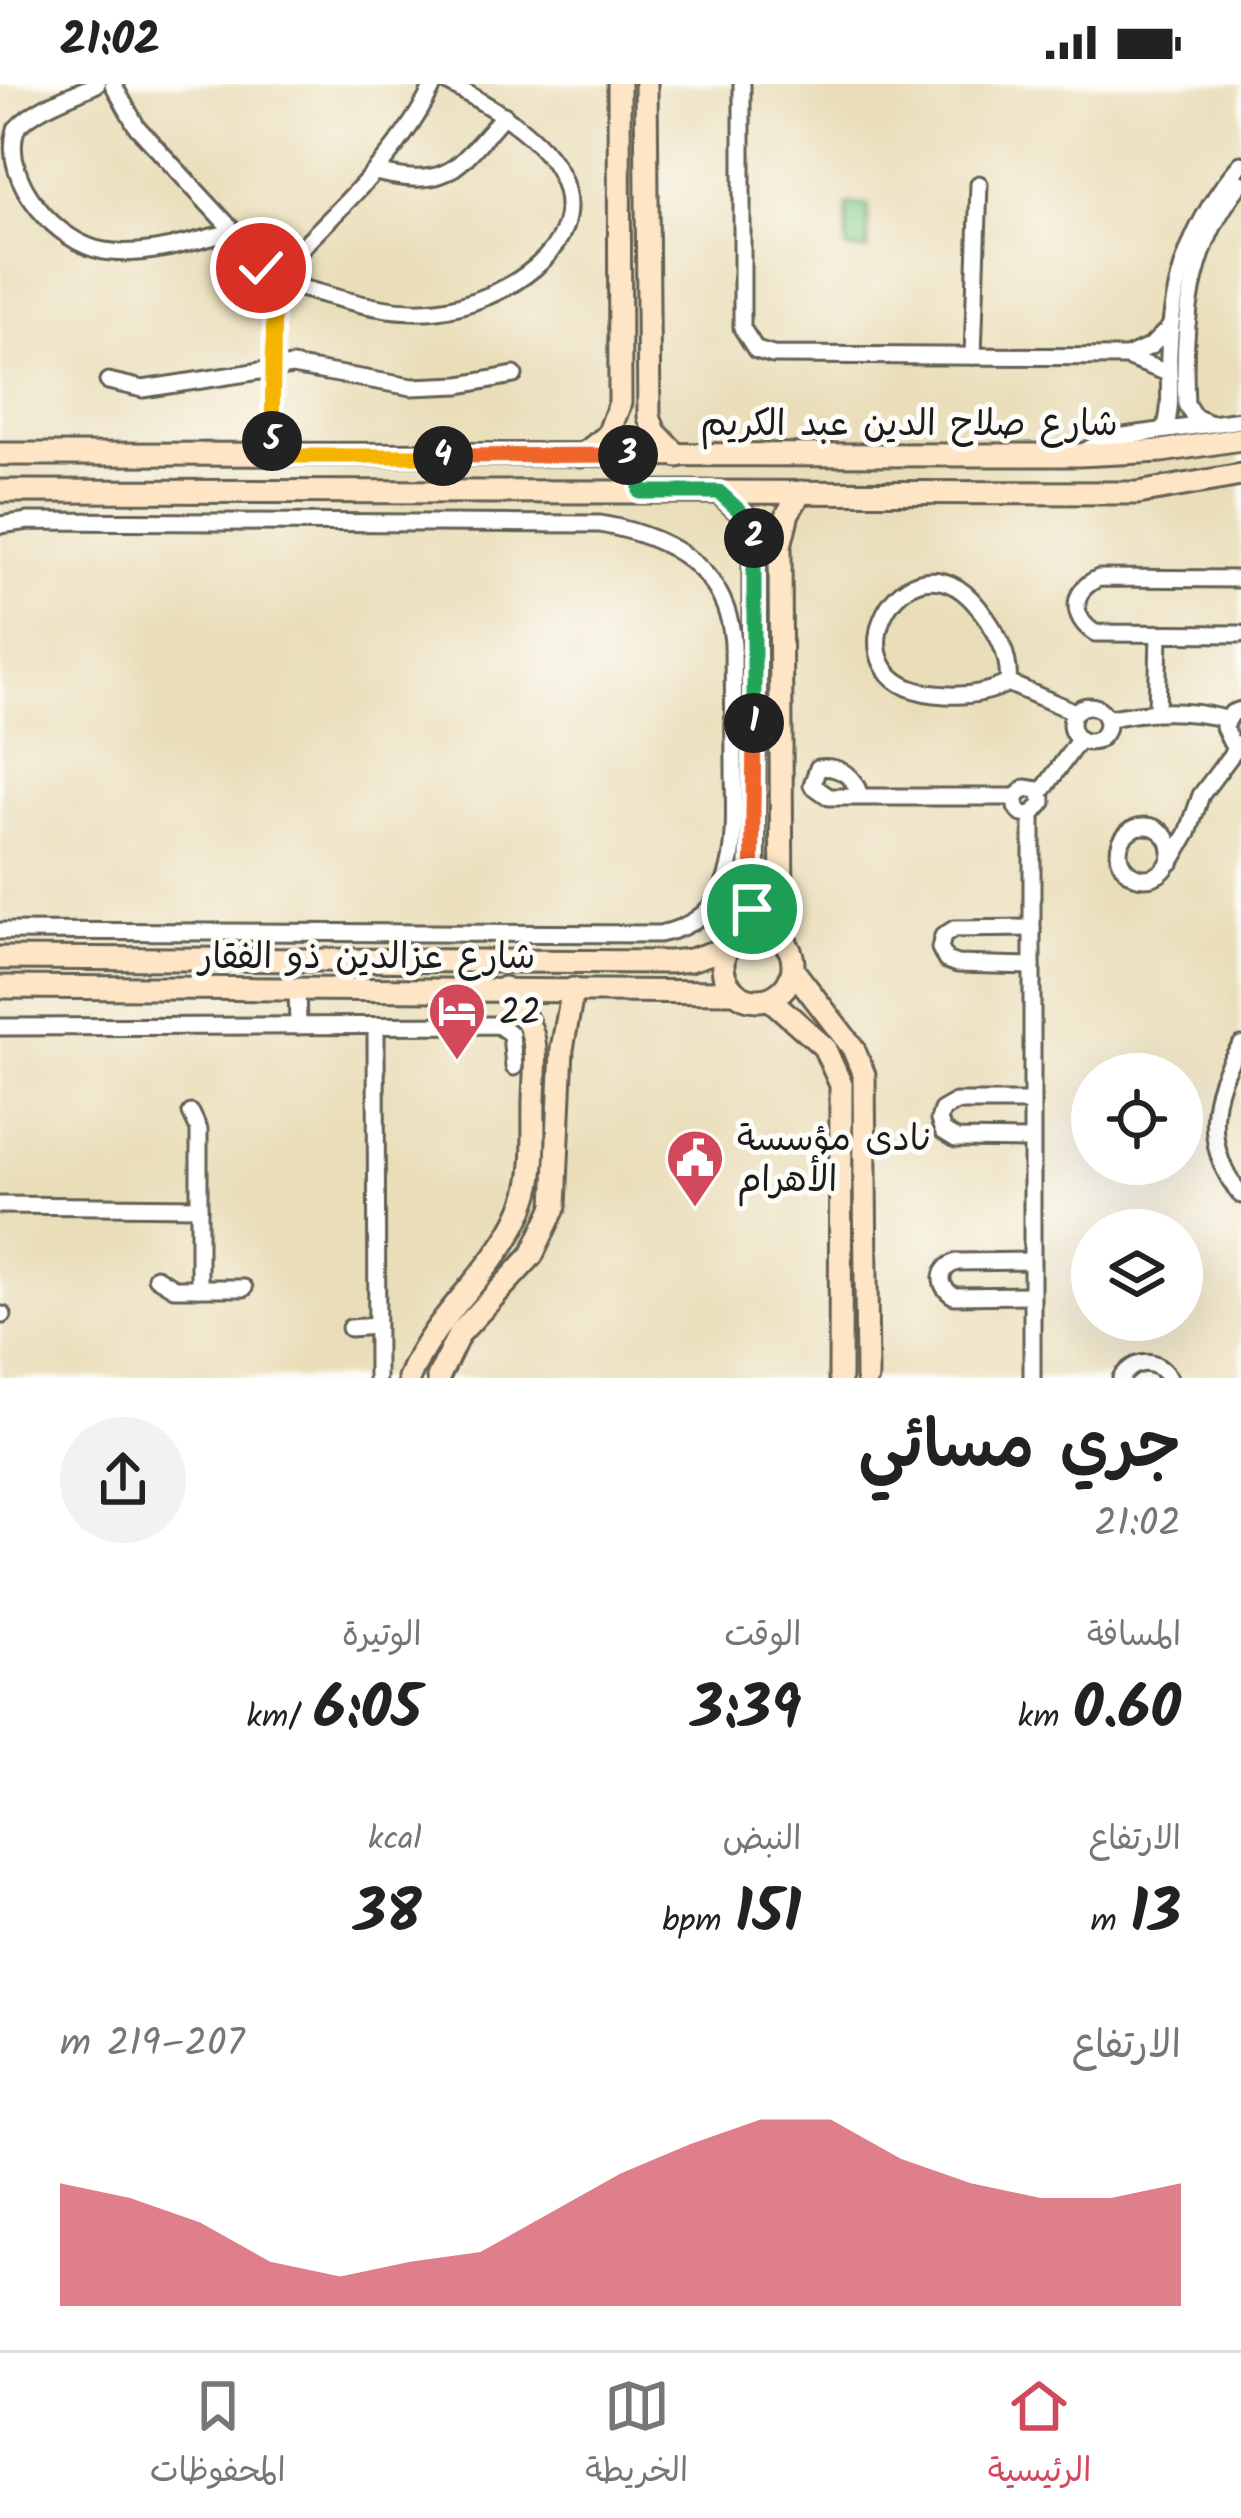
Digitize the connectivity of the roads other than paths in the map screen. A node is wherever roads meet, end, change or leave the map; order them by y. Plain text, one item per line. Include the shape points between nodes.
1 (97, 84) edge
2 (113, 84) edge
3 (434, 84) edge
4 (449, 84) edge
5 (619, 84) edge
6 (646, 84) edge
7 (742, 84) edge
8 (505, 115) junction
9 (1241, 164) edge
10 (375, 172) junction
11 (4, 179) edge
12 (1241, 183) edge
13 (979, 184) dead end
14 (232, 232) junction
15 (291, 258) junction
16 (263, 263) junction
17 (293, 286) junction
18 (274, 291) junction
19 (1175, 339) junction
20 (973, 356) junction
21 (1126, 357) junction
22 (273, 367) junction
23 (1168, 374) junction
24 (514, 375) dead end
25 (108, 381) dead end
26 (1177, 395) junction
27 (1241, 420) edge
28 (1209, 423) junction
29 (1165, 429) junction
30 (1241, 439) edge
31 (0, 454) edge
32 (581, 455) junction
33 (640, 455) junction
34 (679, 455) junction
35 (1078, 455) junction
36 (96, 456) junction
37 (272, 456) junction
38 (1241, 475) edge
39 (0, 491) edge
40 (94, 491) junction
41 (265, 491) junction
42 (640, 492) junction
43 (719, 492) junction
44 (801, 492) junction
45 (265, 522) junction
46 (0, 525) edge
47 (783, 529) junction
48 (753, 533) junction
49 (1241, 579) edge
50 (1159, 634) junction
51 (1241, 634) edge
52 (1008, 683) junction
53 (1157, 710) junction
54 (1075, 712) junction
55 (1234, 714) edge
56 (1106, 719) junction
57 (744, 729) junction
58 (1079, 740) junction
59 (1240, 746) edge
60 (1041, 794) junction
61 (860, 796) dead end
62 (1016, 797) junction
63 (1191, 814) junction
64 (1032, 815) junction
65 (1151, 826) junction
66 (1169, 864) junction
67 (1032, 928) junction
68 (0, 931) edge
69 (749, 931) junction
70 (788, 946) junction
71 (727, 948) junction
72 (0, 958) edge
73 (68, 959) junction
74 (121, 959) junction
75 (369, 959) junction
76 (643, 962) junction
77 (1032, 966) junction
78 (793, 970) junction
79 (0, 987) edge
80 (67, 987) junction
81 (120, 987) junction
82 (288, 987) junction
83 (369, 987) junction
84 (429, 987) junction
85 (454, 987) junction
86 (504, 988) junction
87 (573, 988) junction
88 (643, 990) junction
89 (734, 992) junction
90 (770, 999) junction
91 (429, 1025) junction
92 (454, 1025) junction
93 (280, 1026) junction
94 (298, 1026) junction
95 (376, 1026) junction
96 (0, 1027) edge
97 (1241, 1045) edge
98 (514, 1067) dead end
99 (1031, 1102) junction
100 (190, 1114) dead end
101 (1031, 1140) junction
102 (1241, 1196) edge
103 (0, 1205) edge
104 (199, 1207) junction
105 (1031, 1261) junction
106 (156, 1277) dead end
107 (200, 1288) junction
108 (244, 1288) dead end
109 (1031, 1295) junction
110 (376, 1326) junction
111 (350, 1328) dead end
112 (377, 1372) edge
113 (409, 1377) edge
114 (438, 1378) edge
115 (840, 1378) edge
116 (867, 1378) edge
117 (1032, 1378) edge
118 (1121, 1378) edge
119 (1169, 1378) edge

1 - 11 street via 19,126
2 - 14 street via 137,127
3 - 10 street
4 - 8 street
5 - 32 street via 620,403 608,435
6 - 34 street via 649,417
7 - 20 street via 742,328 750,344 773,355
8 - 10 street via 442,176 412,181
8 - 17 street via 550,159 567,196 561,236 531,271 487,297 437,310 386,309
9 - 19 street via 1188,248
10 - 15 street
11 - 14 street via 42,224 84,247 139,252
12 - 19 street via 1213,225
13 - 20 street
14 - 16 street
15 - 16 street via 276,254
15 - 17 street via 298,268
16 - 18 street via 261,280
17 - 18 street
18 - 22 street
19 - 21 street
19 - 23 street
19 - 26 street
20 - 21 street
21 - 23 street
22 - 24 street via 412,387
22 - 25 street via 142,389
22 - 37 street
23 - 26 street
26 - 28 street
26 - 29 street
27 - 28 street
28 - 29 street
29 - 35 street via 1109,438
30 - 35 street, شارع صلاح الدين عبد الكريم
31 - 36 street, شارع صلاح الدين عبد الكريم
32 - 33 street, شارع صلاح الدين عبد الكريم
32 - 37 street, شارع صلاح الدين عبد الكريم
33 - 34 street, شارع صلاح الدين عبد الكريم
33 - 42 street
34 - 35 street, شارع صلاح الدين عبد الكريم
36 - 37 street, شارع صلاح الدين عبد الكريم
36 - 40 street
38 - 44 street, شارع صلاح الدين عبد الكريم via 1138,493
39 - 40 street, شارع صلاح الدين عبد الكريم
40 - 41 street, شارع صلاح الدين عبد الكريم
41 - 42 street, شارع صلاح الدين عبد الكريم
41 - 45 street
42 - 43 street, شارع صلاح الدين عبد الكريم
43 - 44 street, شارع صلاح الدين عبد الكريم
43 - 48 street
44 - 47 street
45 - 46 street
45 - 57 street via 600,524 667,542 702,567 725,603
47 - 48 street
47 - 70 street
48 - 57 street
49 - 50 street via 1099,578 1078,595 1077,613 1095,632
50 - 51 street
50 - 53 street
52 - 52 street via 992,626 960,588 929,581 887,605 877,638 898,681 946,695
52 - 54 street
53 - 55 street
53 - 56 street
54 - 56 street via 1093,706
54 - 58 street via 1070,724
55 - 59 street via 1225,735
56 - 58 street via 1097,740
57 - 68 street via 729,873 704,913 671,931
57 - 69 street via 754,888
58 - 60 street
59 - 63 street
60 - 62 street via 1025,788
60 - 64 street via 1042,807
61 - 62 street
62 - 64 street via 1019,811
63 - 65 street
63 - 66 street
64 - 67 street
65 - 66 street via 1169,841
65 - 66 street via 1120,843 1123,866 1144,878
67 - 77 street
67 - 77 street via 954,929 940,948 951,963
69 - 70 street
69 - 71 street
70 - 78 street
71 - 76 street, شارع عزالدين ذو الفقار
71 - 89 street via 723,971
72 - 73 street, شارع عزالدين ذو الفقار
73 - 74 street, شارع عزالدين ذو الفقار
73 - 80 street
74 - 75 street, شارع عزالدين ذو الفقار
74 - 81 street
75 - 76 street, شارع عزالدين ذو الفقار
75 - 83 street
76 - 88 street
77 - 99 street
78 - 90 street
78 - 116 street via 853,1048 864,1076
79 - 80 street, شارع عزالدين ذو الفقار
80 - 81 street, شارع عزالدين ذو الفقار
81 - 82 street, شارع عزالدين ذو الفقار
82 - 83 street, شارع عزالدين ذو الفقار
82 - 93 street
82 - 94 street
83 - 84 street, شارع عزالدين ذو الفقار
84 - 85 street, شارع عزالدين ذو الفقار
84 - 91 street
85 - 86 street, شارع عزالدين ذو الفقار
85 - 92 street
86 - 87 street, شارع عزالدين ذو الفقار
86 - 113 street via 536,1040 528,1196
87 - 88 street, شارع عزالدين ذو الفقار
87 - 114 street via 562,1048 555,1206 532,1255 459,1334
88 - 89 street, شارع عزالدين ذو الفقار
89 - 90 street
90 - 115 street via 824,1047 841,1085
91 - 92 street
91 - 95 street
92 - 98 street via 505,1028
93 - 94 street
93 - 96 street
94 - 95 street
95 - 110 street
97 - 102 street via 1222,1077 1214,1115 1222,1164
99 - 101 street
99 - 101 street via 956,1102 939,1120 956,1138
100 - 104 street via 199,1130
101 - 105 street
103 - 104 street
104 - 107 street
105 - 109 street
105 - 109 street via 957,1262 941,1277 954,1296
106 - 107 street via 174,1288
107 - 108 street
109 - 117 street
110 - 111 street
110 - 112 street
112 - 113 street
118 - 119 street via 1144,1362

